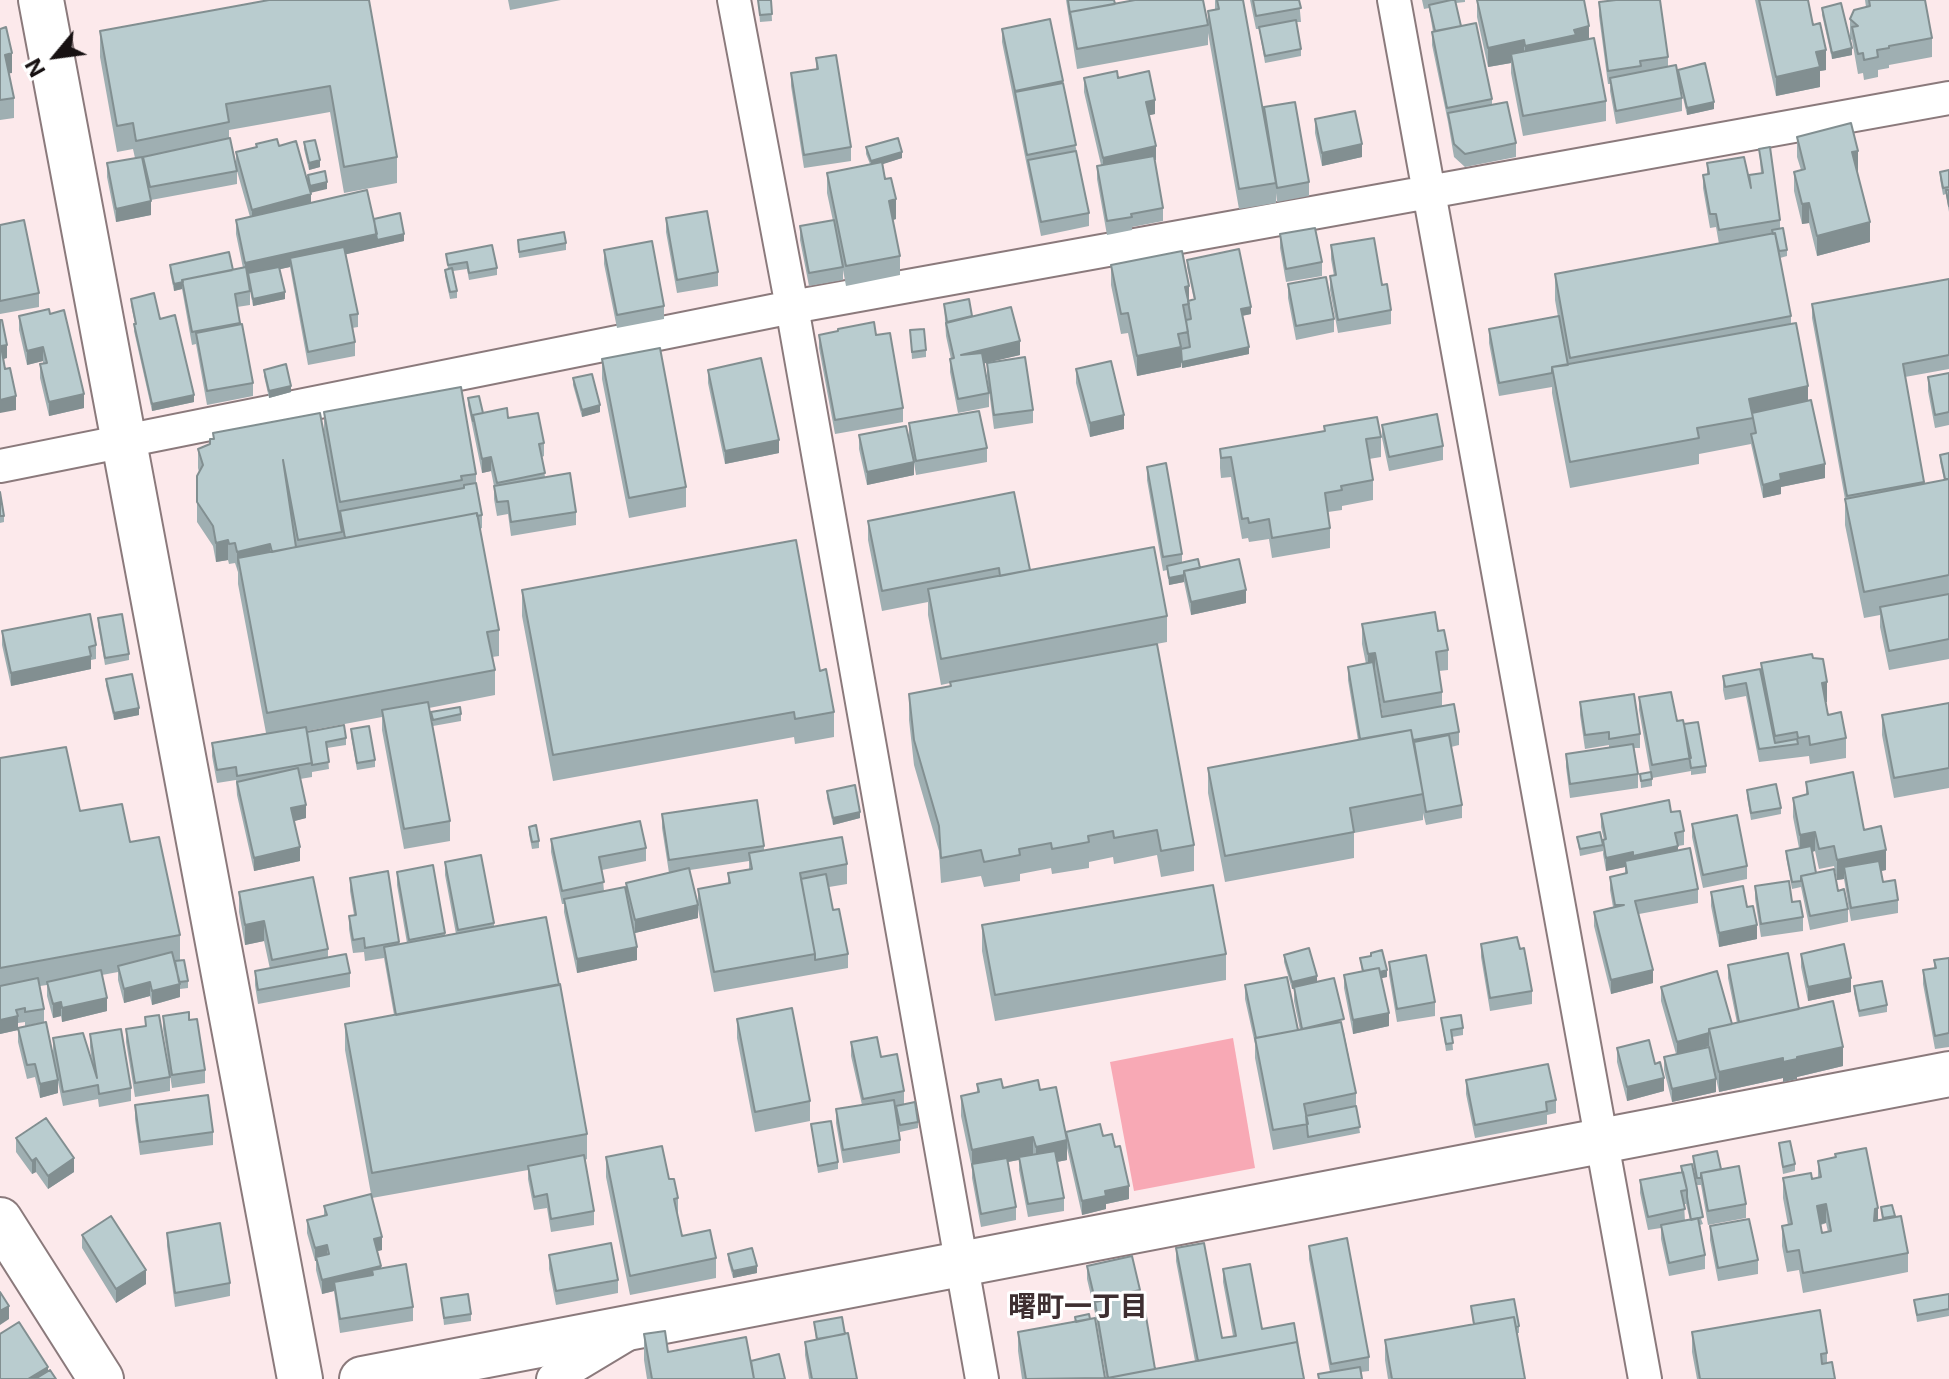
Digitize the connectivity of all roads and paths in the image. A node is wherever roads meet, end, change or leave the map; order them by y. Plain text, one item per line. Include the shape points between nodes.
1 (41, 0) edge
2 (734, 0) edge
3 (1394, 0) edge
4 (1949, 98) edge
5 (1430, 193) junction
6 (792, 307) junction
7 (124, 441) junction
8 (0, 466) edge
9 (1949, 1074) edge
10 (1602, 1141) junction
11 (0, 1220) edge
12 (961, 1265) junction
13 (643, 1325) junction
14 (101, 1379) edge
15 (300, 1379) edge
16 (362, 1379) edge
17 (553, 1379) edge
18 (982, 1379) edge
19 (1645, 1379) edge

1 - 7 street
2 - 6 street
3 - 5 street
4 - 5 street
5 - 6 street
5 - 10 street
6 - 7 street
6 - 12 street
7 - 8 street
7 - 15 street
9 - 10 street
10 - 12 street
10 - 19 street
11 - 14 street
12 - 13 street
12 - 18 street
13 - 16 street
13 - 17 street

